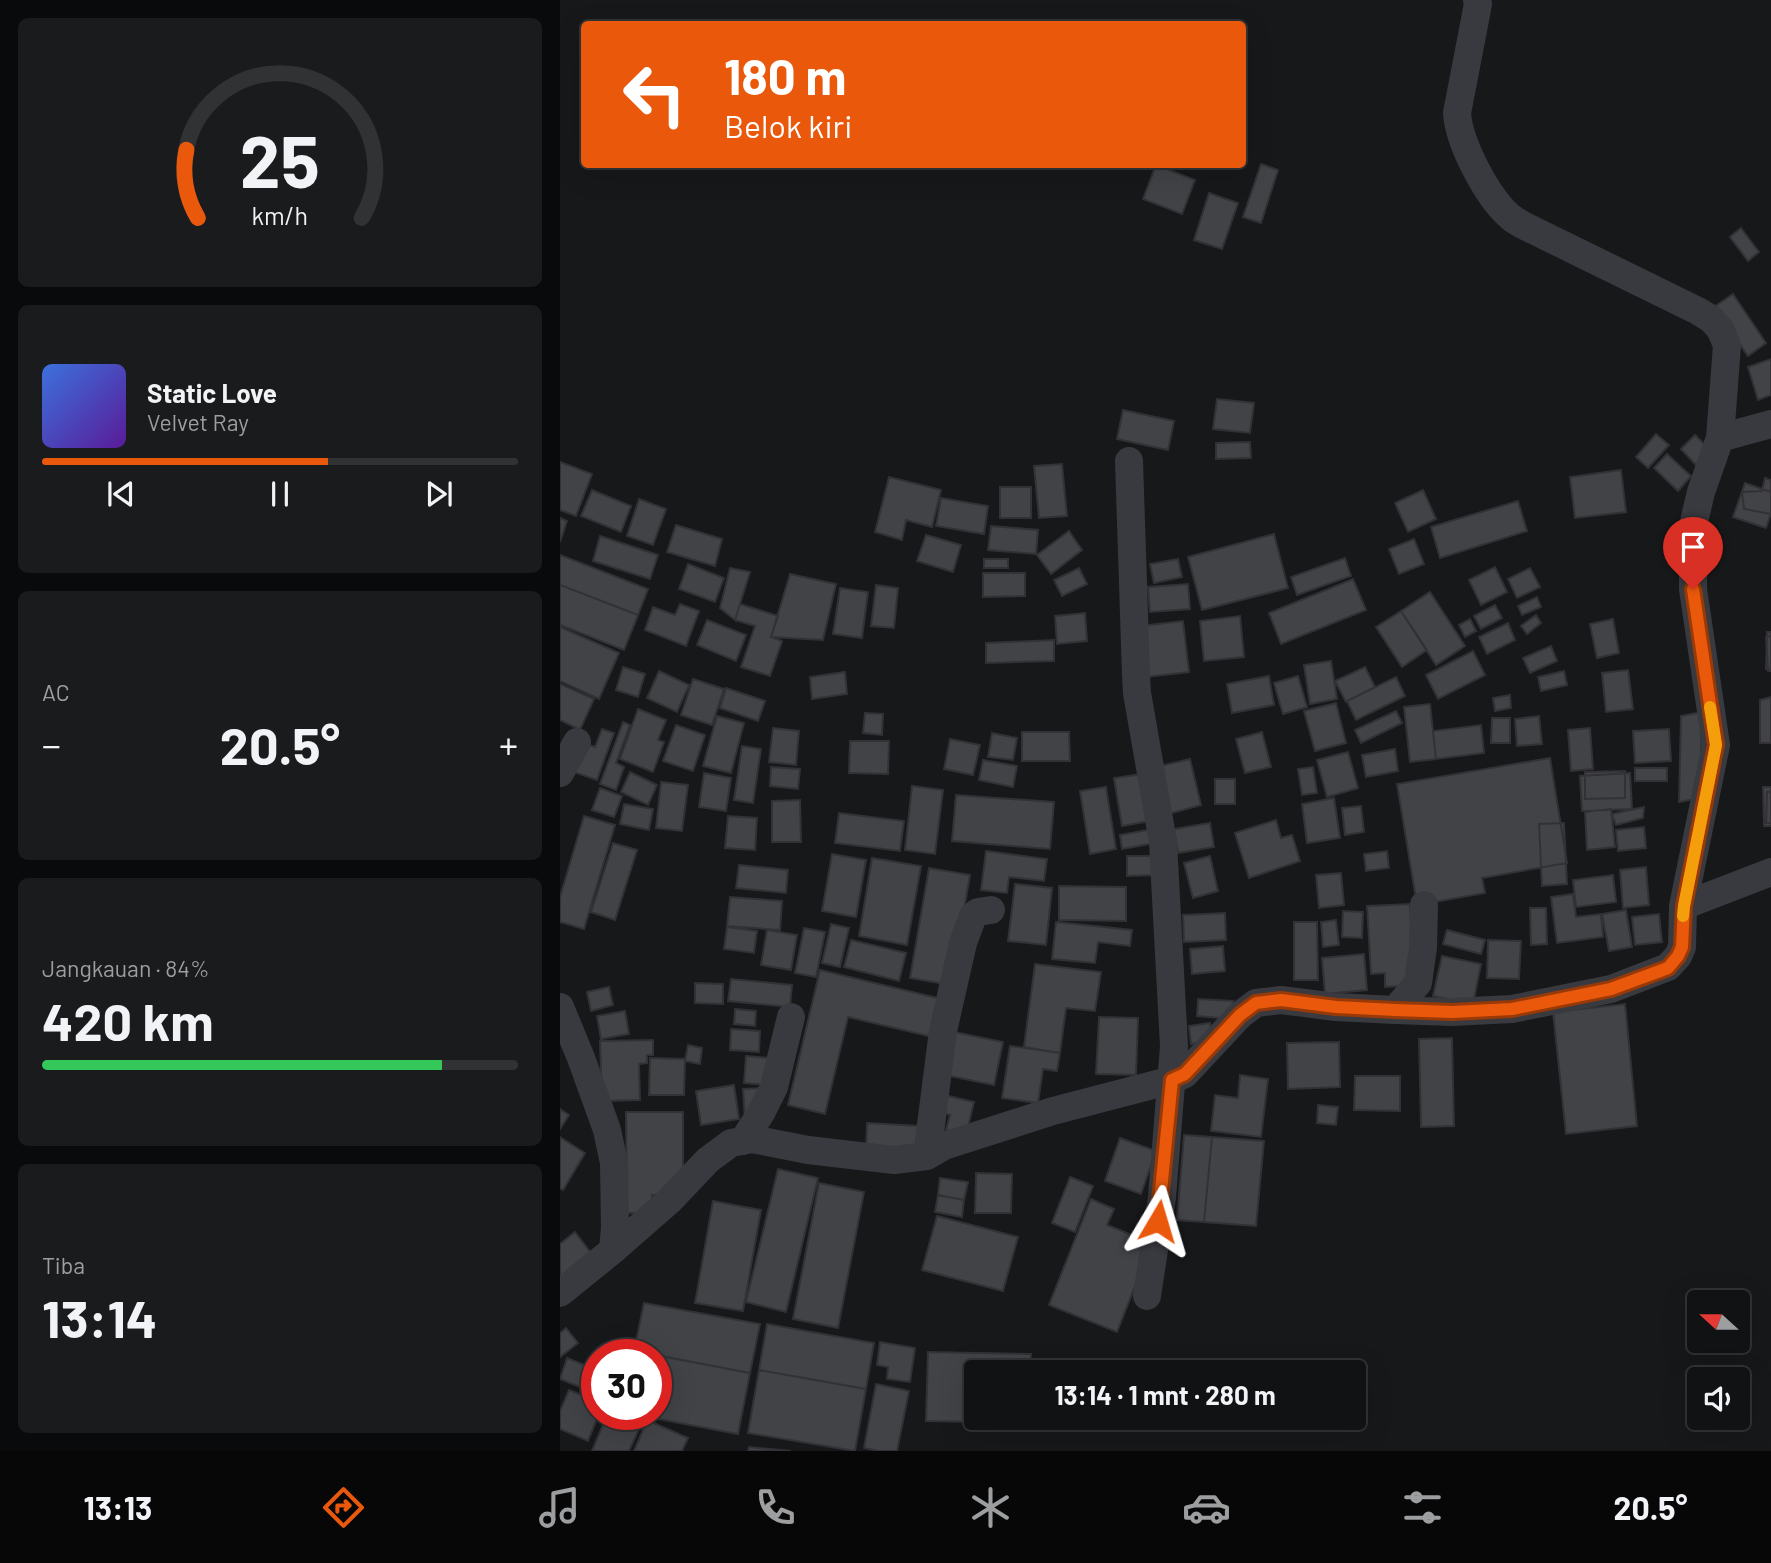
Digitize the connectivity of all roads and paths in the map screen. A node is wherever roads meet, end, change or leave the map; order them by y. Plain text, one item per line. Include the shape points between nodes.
1 (1477, 0) edge
2 (1771, 424) edge
3 (1720, 438) junction
4 (1129, 461) dead end
5 (577, 742) dead end
6 (560, 772) edge
7 (1771, 872) edge
8 (1424, 905) dead end
9 (1684, 906) junction
10 (991, 910) dead end
11 (560, 1007) edge
12 (1395, 1010) junction
13 (791, 1017) dead end
14 (1172, 1080) junction
15 (743, 1141) junction
16 (927, 1156) junction
17 (613, 1250) junction
18 (560, 1293) edge
19 (1147, 1296) dead end

1 - 3 street via 1458,127 1492,196 1512,218 1698,311 1720,329 1727,345
2 - 3 street
3 - 9 street via 1693,526 1693,589 1716,745
4 - 14 street via 1137,693 1163,842
5 - 6 street
7 - 9 street
8 - 12 street via 1418,983
9 - 12 street via 1682,947 1668,968 1611,989 1512,1009
10 - 16 street via 973,916 963,943 943,1031
11 - 17 street via 607,1130 614,1163
12 - 14 street via 1281,1000 1256,1003 1185,1074
13 - 15 street via 774,1087
14 - 16 street via 1052,1111 944,1146
14 - 19 street via 1162,1197
15 - 16 street via 894,1160
15 - 17 street via 731,1143 708,1160
17 - 18 street

